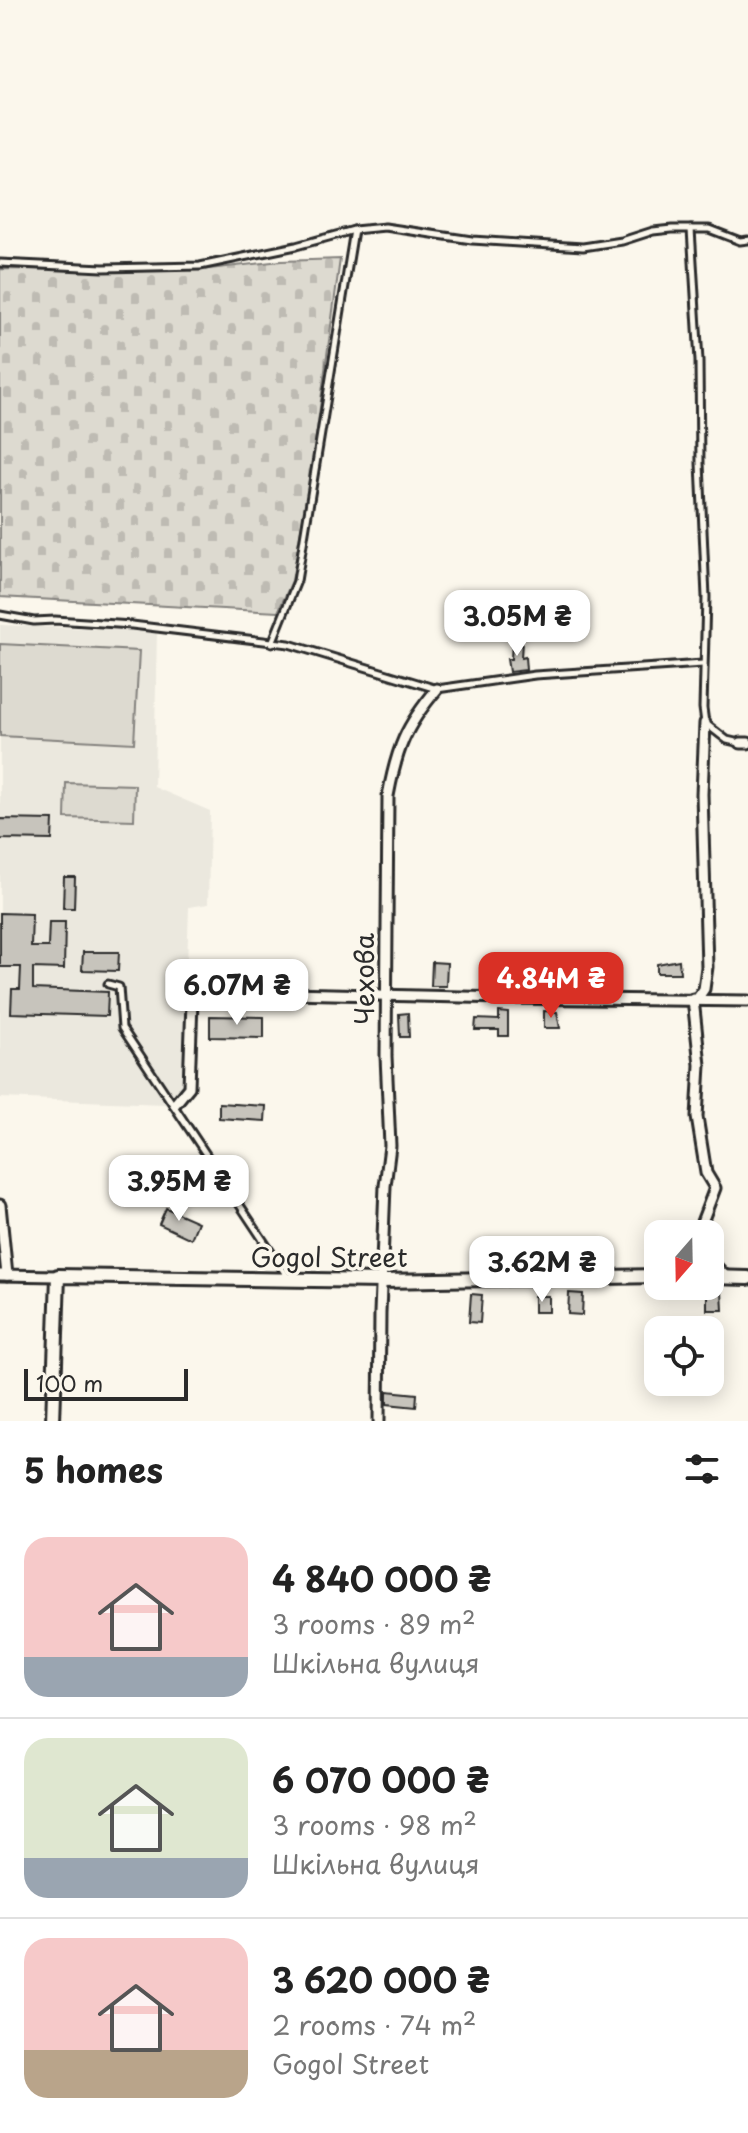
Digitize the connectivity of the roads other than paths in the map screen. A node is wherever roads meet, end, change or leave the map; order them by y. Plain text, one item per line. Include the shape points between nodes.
1 (691, 229) junction
2 (354, 230) junction
3 (748, 240) edge
4 (1, 264) edge
5 (0, 615) edge
6 (272, 643) junction
7 (703, 664) junction
8 (437, 689) junction
9 (705, 723) junction
10 (745, 743) edge
11 (108, 984) dead end
12 (387, 995) junction
13 (695, 999) junction
14 (748, 1001) edge
15 (175, 1104) junction
16 (0, 1205) edge
17 (703, 1220) edge
18 (4, 1275) edge
19 (724, 1275) edge
20 (58, 1276) junction
21 (644, 1276) edge
22 (724, 1278) edge
23 (727, 1278) junction
24 (748, 1278) edge
25 (290, 1280) junction
26 (383, 1281) junction
27 (53, 1421) edge
28 (379, 1421) edge

1 - 2 lane via 653,231 583,247 472,240 385,227
1 - 3 lane
1 - 7 lane via 706,597
2 - 4 lane via 200,266
2 - 6 lane via 297,581
5 - 6 lane
6 - 8 lane via 341,658
7 - 8 lane via 535,675
7 - 9 lane
8 - 12 street, Чехова via 395,756 388,796
9 - 10 lane via 727,740
9 - 13 street via 707,967 704,989
11 - 15 lane via 119,987 122,1028
12 - 13 street
12 - 15 street via 201,992 192,1005 189,1087
12 - 26 street, Чехова via 390,1146
13 - 14 street
13 - 17 street via 697,1117 706,1173 715,1188
15 - 25 lane
16 - 18 street
18 - 20 street, Gogol Street
19 - 23 street
20 - 25 street, Gogol Street
20 - 27 street
21 - 26 street, Gogol Street
22 - 23 street
23 - 24 street
25 - 26 street, Gogol Street
26 - 28 street, Чехова

